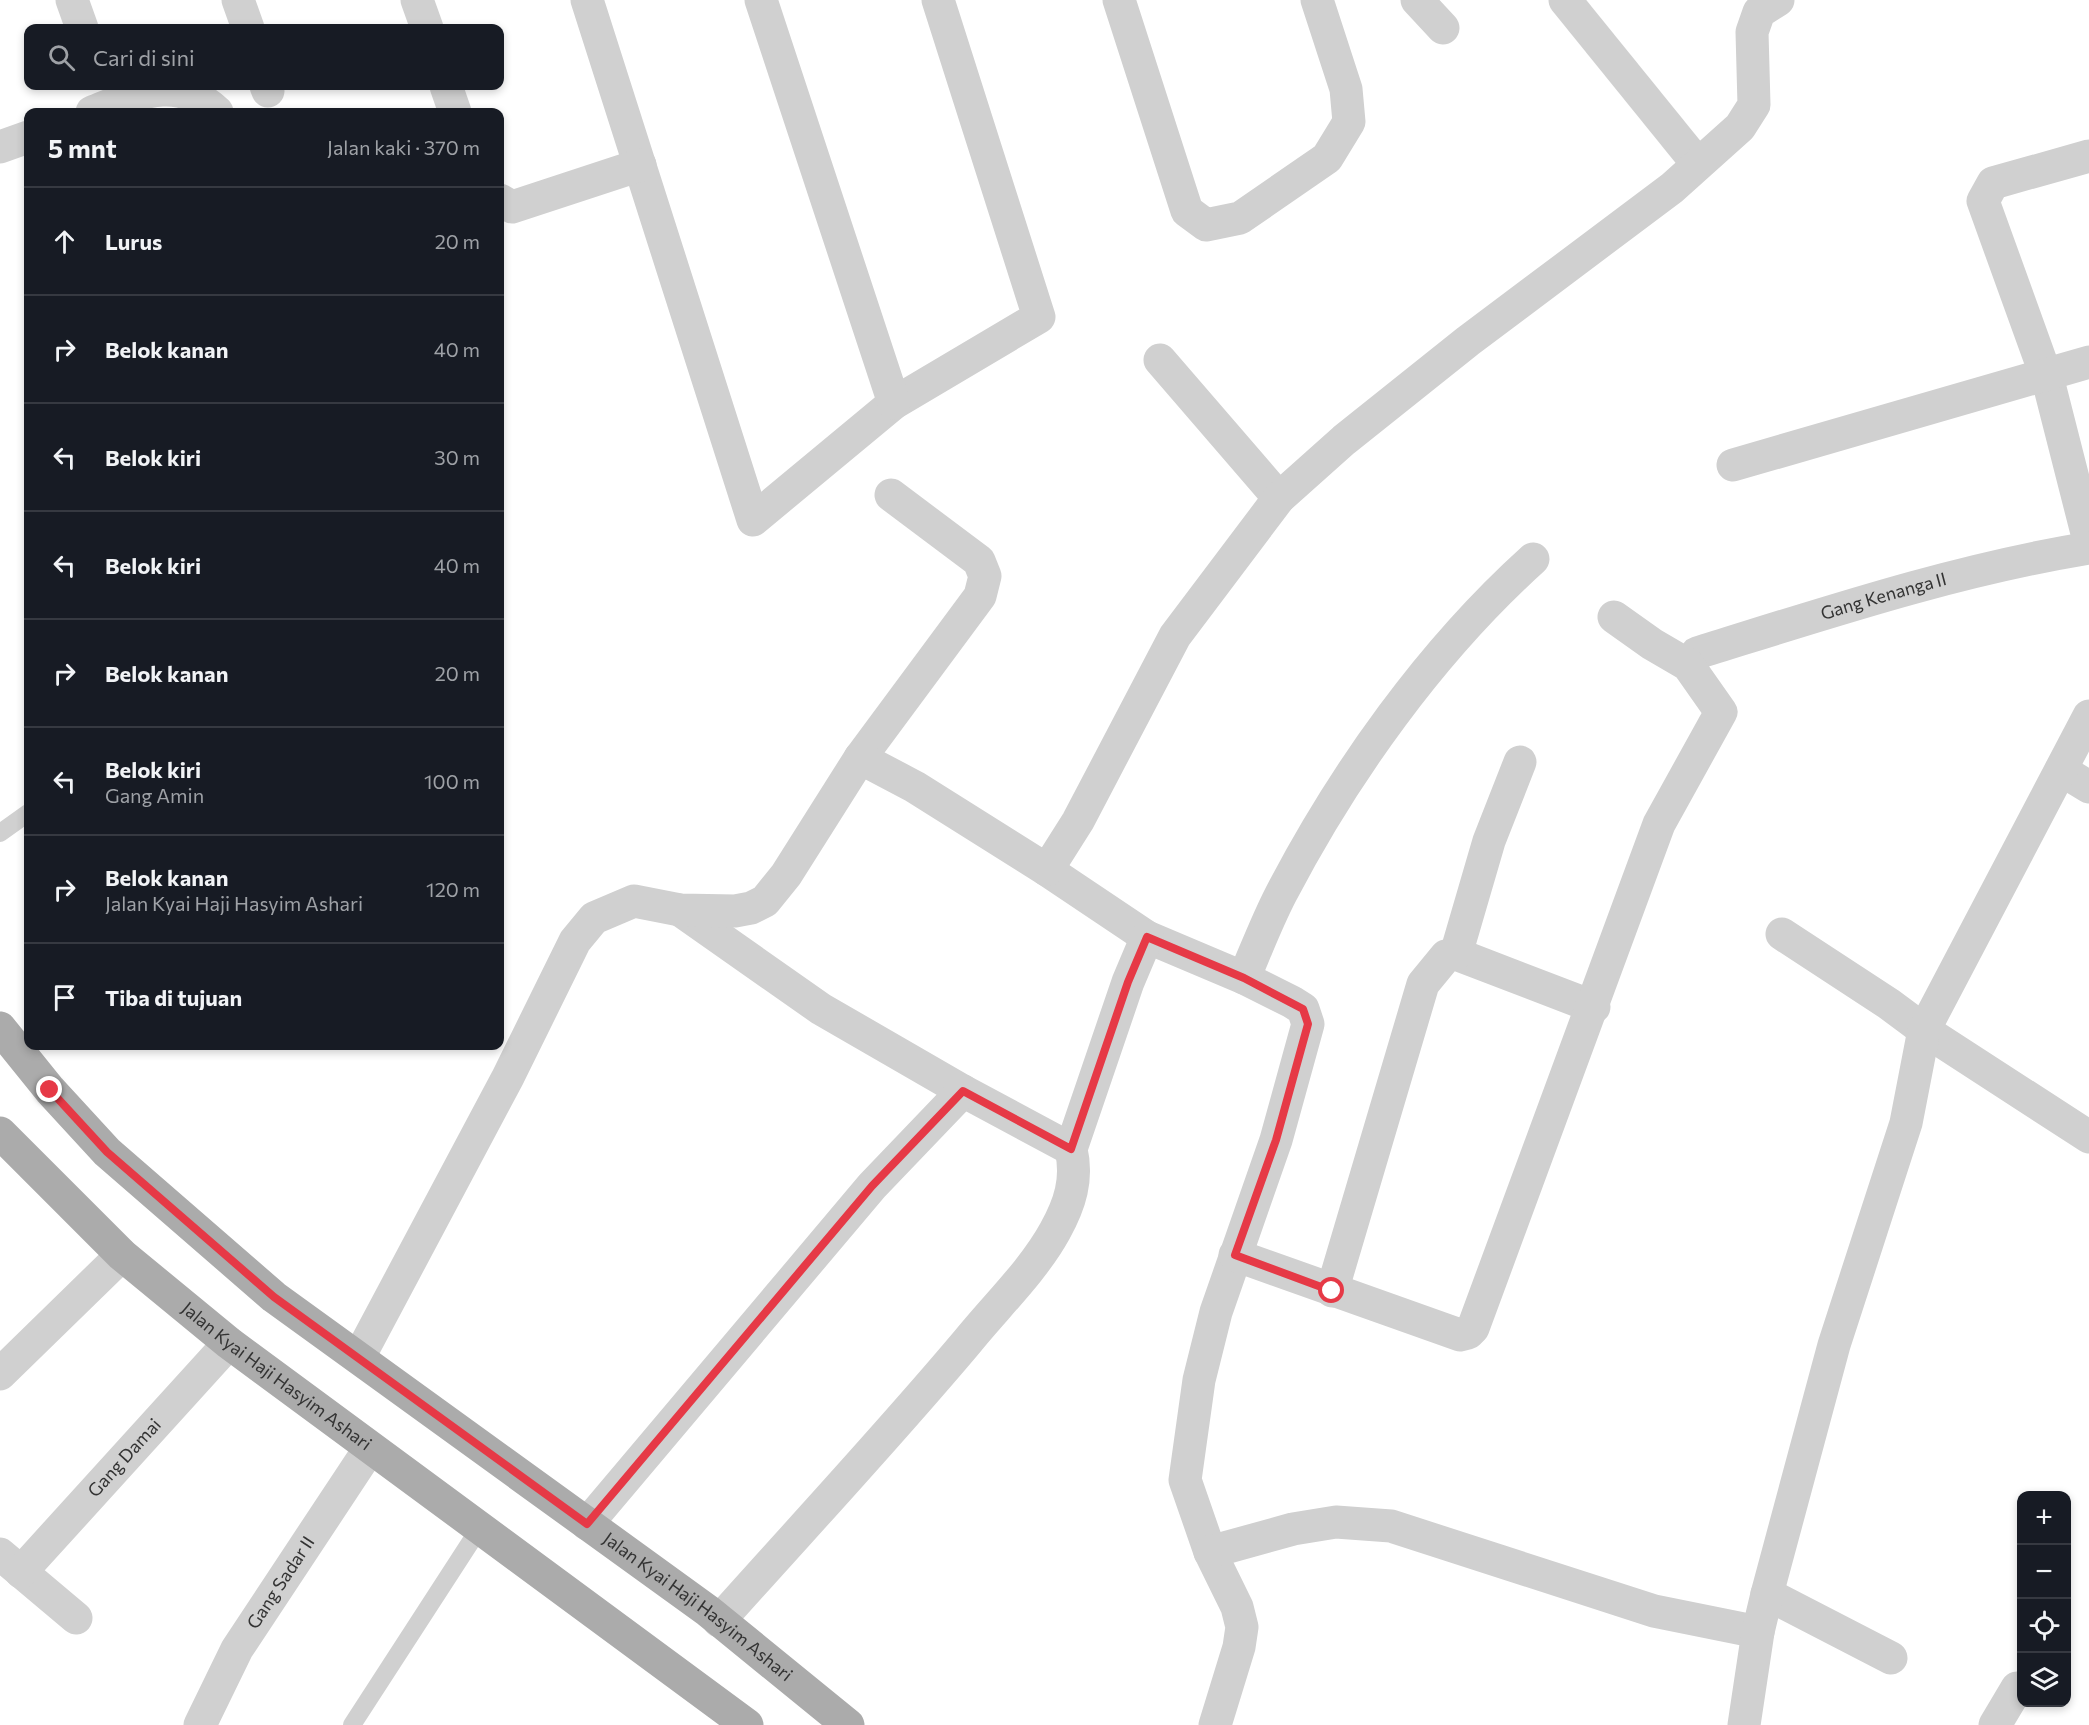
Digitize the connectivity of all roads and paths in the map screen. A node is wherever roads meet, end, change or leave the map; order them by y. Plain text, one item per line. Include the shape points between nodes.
1 (72, 0) edge
2 (238, 0) edge
3 (417, 0) edge
4 (587, 0) edge
5 (761, 0) edge
6 (938, 0) edge
7 (1119, 0) edge
8 (1317, 0) edge
9 (1417, 0) edge
10 (1565, 0) edge
11 (1778, 0) edge
12 (81, 24) edge
13 (247, 24) edge
14 (426, 24) edge
15 (1443, 28) dead end
16 (157, 90) edge
17 (176, 90) edge
18 (447, 90) edge
19 (104, 108) edge
20 (213, 108) edge
21 (454, 108) edge
22 (24, 138) edge
23 (0, 147) edge
24 (2089, 156) edge
25 (1697, 163) junction
26 (640, 165) junction
27 (504, 202) edge
28 (1160, 360) dead end
29 (2089, 362) edge
30 (2046, 375) junction
31 (894, 403) junction
32 (1733, 465) dead end
33 (891, 495) dead end
34 (1279, 498) junction
35 (2089, 541) edge
36 (2089, 548) edge
37 (1533, 559) dead end
38 (1614, 617) dead end
39 (1688, 665) junction
40 (2089, 716) edge
41 (860, 758) junction
42 (1520, 762) dead end
43 (2061, 770) junction
44 (2089, 787) edge
45 (24, 816) edge
46 (0, 832) edge
47 (1047, 870) junction
48 (680, 910) junction
49 (1782, 934) dead end
50 (1147, 937) junction
51 (1456, 954) junction
52 (1244, 978) junction
53 (1594, 1007) junction
54 (0, 1028) edge
55 (1923, 1030) junction
56 (963, 1091) junction
57 (0, 1133) edge
58 (2089, 1137) edge
59 (1071, 1149) junction
60 (122, 1255) junction
61 (1235, 1255) junction
62 (1332, 1291) junction
63 (229, 1343) junction
64 (359, 1358) junction
65 (0, 1374) edge
66 (370, 1448) junction
67 (587, 1524) junction
68 (479, 1529) junction
69 (1210, 1552) junction
70 (10, 1563) edge
71 (1767, 1594) junction
72 (76, 1618) dead end
73 (719, 1621) junction
74 (1758, 1632) junction
75 (1891, 1658) dead end
76 (2017, 1690) edge
77 (200, 1725) edge
78 (352, 1725) edge
79 (747, 1725) edge
80 (848, 1725) edge
81 (1215, 1725) edge
82 (1744, 1725) edge
83 (1995, 1725) edge

1 - 12 street
2 - 13 street
3 - 14 street
4 - 26 street
5 - 31 street
6 - 31 street via 1039,317
7 - 8 street via 1187,211 1206,225 1240,218 1327,158 1349,122 1346,89
9 - 15 street
10 - 25 street
11 - 25 street via 1759,12 1752,32 1754,105 1740,127
16 - 19 street
17 - 20 street via 204,100
18 - 21 street
22 - 23 street
24 - 30 street via 1993,183 1983,201
25 - 34 street via 1672,188 1344,440
26 - 27 street via 512,207
26 - 31 street via 753,520
28 - 34 street
29 - 30 street
30 - 32 street
30 - 35 street
33 - 41 street via 979,561 985,576 980,596
34 - 47 street via 1175,636 1078,821
36 - 39 street, Gang Kenanga II via 1958,575 1816,616 1697,653
37 - 52 street via 1491,597 1425,674 1347,782 1281,894
38 - 39 street
39 - 53 street via 1719,708 1720,716 1659,824
40 - 43 street
41 - 47 street via 915,787
41 - 48 street via 786,875 765,901 735,912
42 - 51 street via 1489,841
43 - 44 street
43 - 55 street
45 - 46 lane
47 - 50 street
48 - 56 street via 821,1009
48 - 64 street via 634,901 594,918 575,941 508,1077
49 - 55 street
50 - 52 street
50 - 59 street
51 - 53 street
51 - 62 street via 1446,956 1423,984
52 - 61 street via 1303,1009 1308,1024 1276,1140
53 - 62 street via 1473,1328 1460,1335
54 - 64 main road, Jalan Kyai Haji Hasyim Ashari via 107,1152 274,1297
55 - 58 street
55 - 71 street via 1906,1123 1834,1345
56 - 59 street
56 - 67 street via 872,1186
57 - 60 main road, Jalan Kyai Haji Hasyim Ashari
59 - 73 street via 1076,1167 1073,1188 1054,1232 1029,1267 943,1371
60 - 63 main road, Jalan Kyai Haji Hasyim Ashari
60 - 65 street
61 - 62 street
61 - 69 street via 1198,1380 1185,1480
63 - 66 main road, Jalan Kyai Haji Hasyim Ashari
63 - 70 street, Gang Damai
64 - 67 main road, Jalan Kyai Haji Hasyim Ashari
66 - 68 main road, Jalan Kyai Haji Hasyim Ashari
66 - 77 street, Gang Sadar II via 237,1649
67 - 73 main road, Jalan Kyai Haji Hasyim Ashari
68 - 78 lane
68 - 79 main road, Jalan Kyai Haji Hasyim Ashari
69 - 74 street via 1326,1524 1391,1526 1654,1611
69 - 81 street via 1237,1607 1242,1627
70 - 72 street
71 - 74 street
71 - 75 street
73 - 80 main road, Jalan Kyai Haji Hasyim Ashari
74 - 82 street
76 - 83 street

